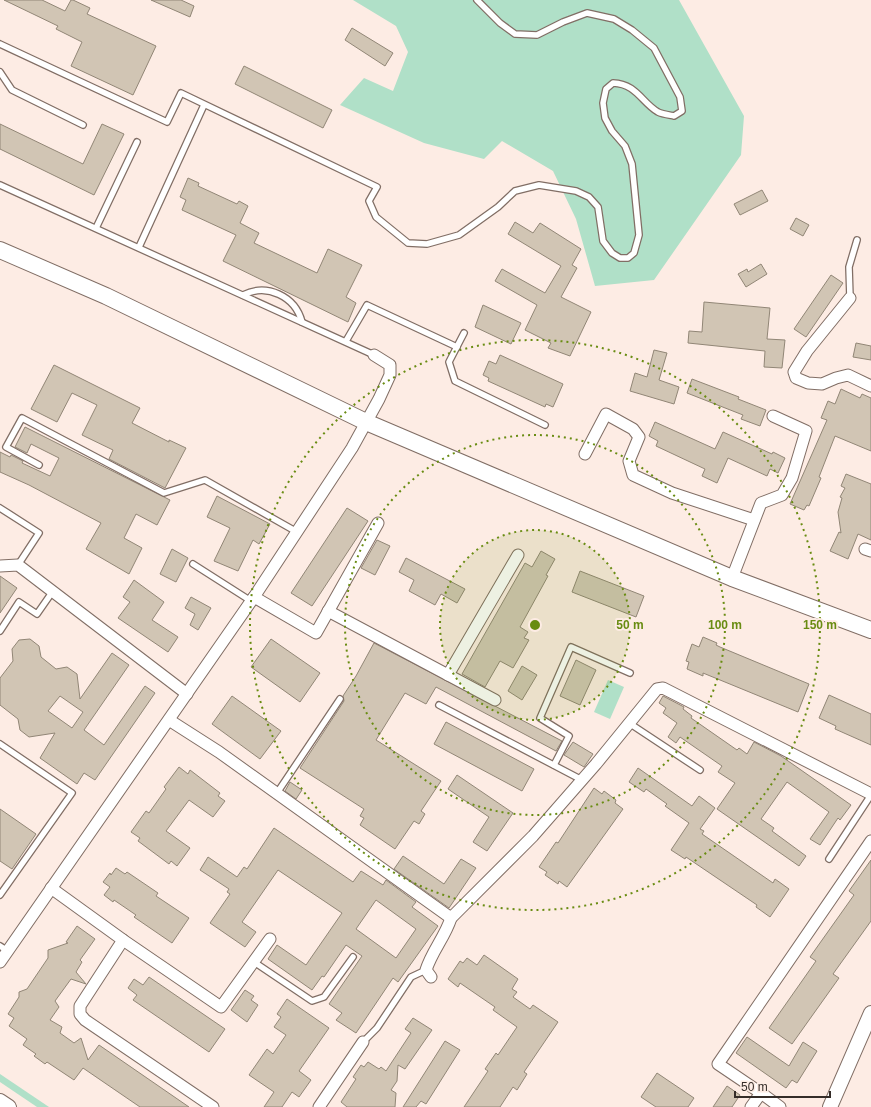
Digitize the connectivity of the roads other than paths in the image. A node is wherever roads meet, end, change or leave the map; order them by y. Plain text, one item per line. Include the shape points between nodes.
1 (477, 0) edge
2 (0, 44) edge
3 (0, 72) edge
4 (204, 106) junction
5 (83, 125) dead end
6 (137, 142) dead end
7 (0, 185) edge
8 (96, 228) junction
9 (857, 240) dead end
10 (139, 247) junction
11 (0, 250) edge
12 (243, 295) junction
13 (850, 298) joint
14 (302, 322) junction
15 (464, 333) dead end
16 (346, 342) junction
17 (457, 347) junction
18 (374, 355) joint
19 (871, 386) edge
20 (773, 416) dead end
21 (366, 422) junction
22 (545, 425) dead end
23 (585, 454) dead end
24 (39, 465) dead end
25 (0, 508) edge
26 (754, 520) junction
27 (378, 523) dead end
28 (297, 532) junction
29 (518, 556) dead end
30 (193, 564) dead end
31 (18, 565) junction
32 (0, 566) edge
33 (732, 578) junction
34 (53, 591) junction
35 (253, 599) junction
36 (328, 611) junction
37 (871, 630) edge
38 (0, 631) edge
39 (630, 673) dead end
40 (448, 675) junction
41 (187, 694) junction
42 (340, 699) dead end
43 (495, 700) dead end
44 (439, 705) dead end
45 (169, 720) junction
46 (629, 723) junction
47 (0, 744) edge
48 (554, 765) junction
49 (700, 770) dead end
50 (582, 780) junction
51 (277, 793) junction
52 (871, 794) edge
53 (871, 841) edge
54 (829, 859) dead end
55 (50, 888) junction
56 (0, 895) edge
57 (451, 918) junction
58 (270, 939) dead end
59 (123, 940) junction
60 (4, 949) edge
61 (353, 957) dead end
62 (0, 962) edge
63 (254, 962) junction
64 (428, 973) joint
65 (871, 1013) edge
66 (363, 1042) joint
67 (761, 1093) junction
68 (0, 1101) edge
69 (8, 1107) edge
70 (213, 1107) edge
71 (319, 1107) edge
72 (751, 1107) edge
73 (780, 1107) edge
74 (830, 1107) edge

1 - 4 lane via 500,24 515,34 537,34 587,12 614,19 654,48 680,97 682,110 674,116 658,112 624,84 613,83 606,89 603,103 605,118 625,146 632,164 639,235 634,253 628,258 620,258 612,253 603,241 598,206 589,197 576,191 539,185 515,191 498,207 459,235 427,244 408,243 376,217 369,201 377,187
2 - 4 lane via 167,122 181,93
3 - 5 lane via 12,90
4 - 10 lane
6 - 8 lane
7 - 8 lane
8 - 10 lane
9 - 13 lane via 849,267
10 - 12 lane
11 - 21 main road via 106,296
12 - 14 lane
12 - 14 lane via 253,290 276,292 294,306 300,313
13 - 19 street via 807,351 794,372 796,378 808,384 822,384 848,375
14 - 16 lane
15 - 17 lane
16 - 17 lane via 367,305
16 - 18 lane
17 - 22 lane via 449,362 455,381
18 - 21 street via 390,365 390,375
20 - 26 street via 806,431 792,478 782,495 761,503
21 - 28 street
21 - 33 main road
23 - 26 street via 606,414 633,428 639,437 629,461 633,475 672,493
24 - 28 lane via 6,447 22,418 164,493 205,480
25 - 31 lane via 39,533
26 - 33 street
27 - 36 street
28 - 35 street
29 - 40 street
30 - 35 lane
31 - 32 street
31 - 34 street
33 - 37 main road
34 - 38 lane via 37,614 19,602
34 - 41 street
35 - 36 street via 316,633
35 - 41 street
36 - 40 street
39 - 48 lane via 571,647 540,718 569,736
40 - 43 street
41 - 45 street
42 - 51 lane
44 - 48 lane
45 - 51 street
45 - 55 street
46 - 49 lane
46 - 50 street
46 - 52 street via 657,688 663,688
47 - 56 lane via 72,794
48 - 50 lane
50 - 57 street via 533,836
51 - 57 street
52 - 54 lane
53 - 67 street via 718,1064
55 - 59 street
55 - 60 street
57 - 64 street via 447,932 428,962
58 - 63 street
59 - 63 street via 221,1007
59 - 70 street via 80,1006 80,1014 85,1020
60 - 62 street
61 - 63 lane via 324,997 312,1000
64 - 66 lane via 411,977 377,1028
65 - 74 street
66 - 71 street
67 - 72 street
67 - 73 street
68 - 69 street

